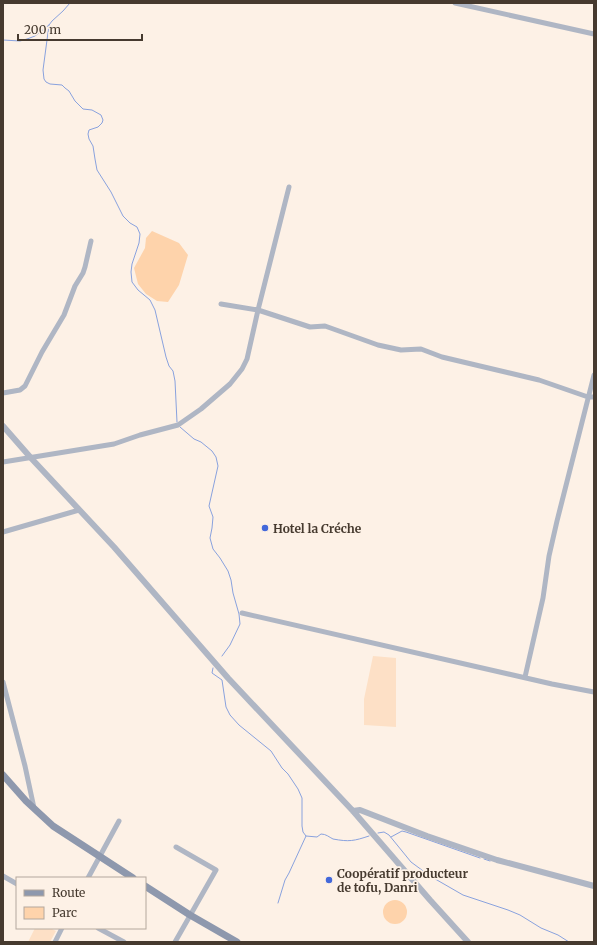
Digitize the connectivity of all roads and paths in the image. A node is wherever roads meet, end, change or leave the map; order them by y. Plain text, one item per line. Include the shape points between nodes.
1 (455, 3) edge
2 (594, 34) edge
3 (288, 187) dead end
4 (91, 241) dead end
5 (221, 304) dead end
6 (258, 310) junction
7 (594, 376) edge
8 (3, 393) edge
9 (591, 397) edge
10 (3, 426) edge
11 (31, 458) junction
12 (3, 462) edge
13 (79, 510) junction
14 (3, 532) edge
15 (242, 613) dead end
16 (525, 677) junction
17 (3, 682) edge
18 (594, 692) edge
19 (3, 776) edge
20 (34, 808) junction
21 (353, 811) junction
22 (119, 821) dead end
23 (176, 848) dead end
24 (99, 856) junction
25 (3, 876) edge
26 (88, 877) edge
27 (131, 877) edge
28 (16, 883) edge
29 (594, 886) edge
30 (146, 887) edge
31 (190, 915) junction
32 (62, 929) edge
33 (100, 929) edge
34 (55, 942) edge
35 (124, 942) edge
36 (175, 942) edge
37 (237, 942) edge
38 (468, 942) edge

1 - 2 street
3 - 6 street
4 - 8 street via 85,267 64,315 25,386 20,390
5 - 6 street
6 - 9 street via 310,327 325,326 378,345 401,350 421,349 442,357 539,380
6 - 11 street via 247,359 242,369 230,384 188,419 178,425 114,444
7 - 9 street
9 - 16 street via 557,521
10 - 11 street
11 - 12 street
11 - 13 street
13 - 14 street
13 - 21 street via 228,678
15 - 16 street
16 - 18 street
17 - 20 street
19 - 20 main road
20 - 24 main road via 53,826
21 - 29 street via 360,810 497,860
21 - 38 street
22 - 24 street
23 - 31 street via 216,870
24 - 26 street
24 - 27 main road
25 - 28 street
30 - 31 main road
31 - 36 street
31 - 37 main road
32 - 34 street
33 - 35 street

